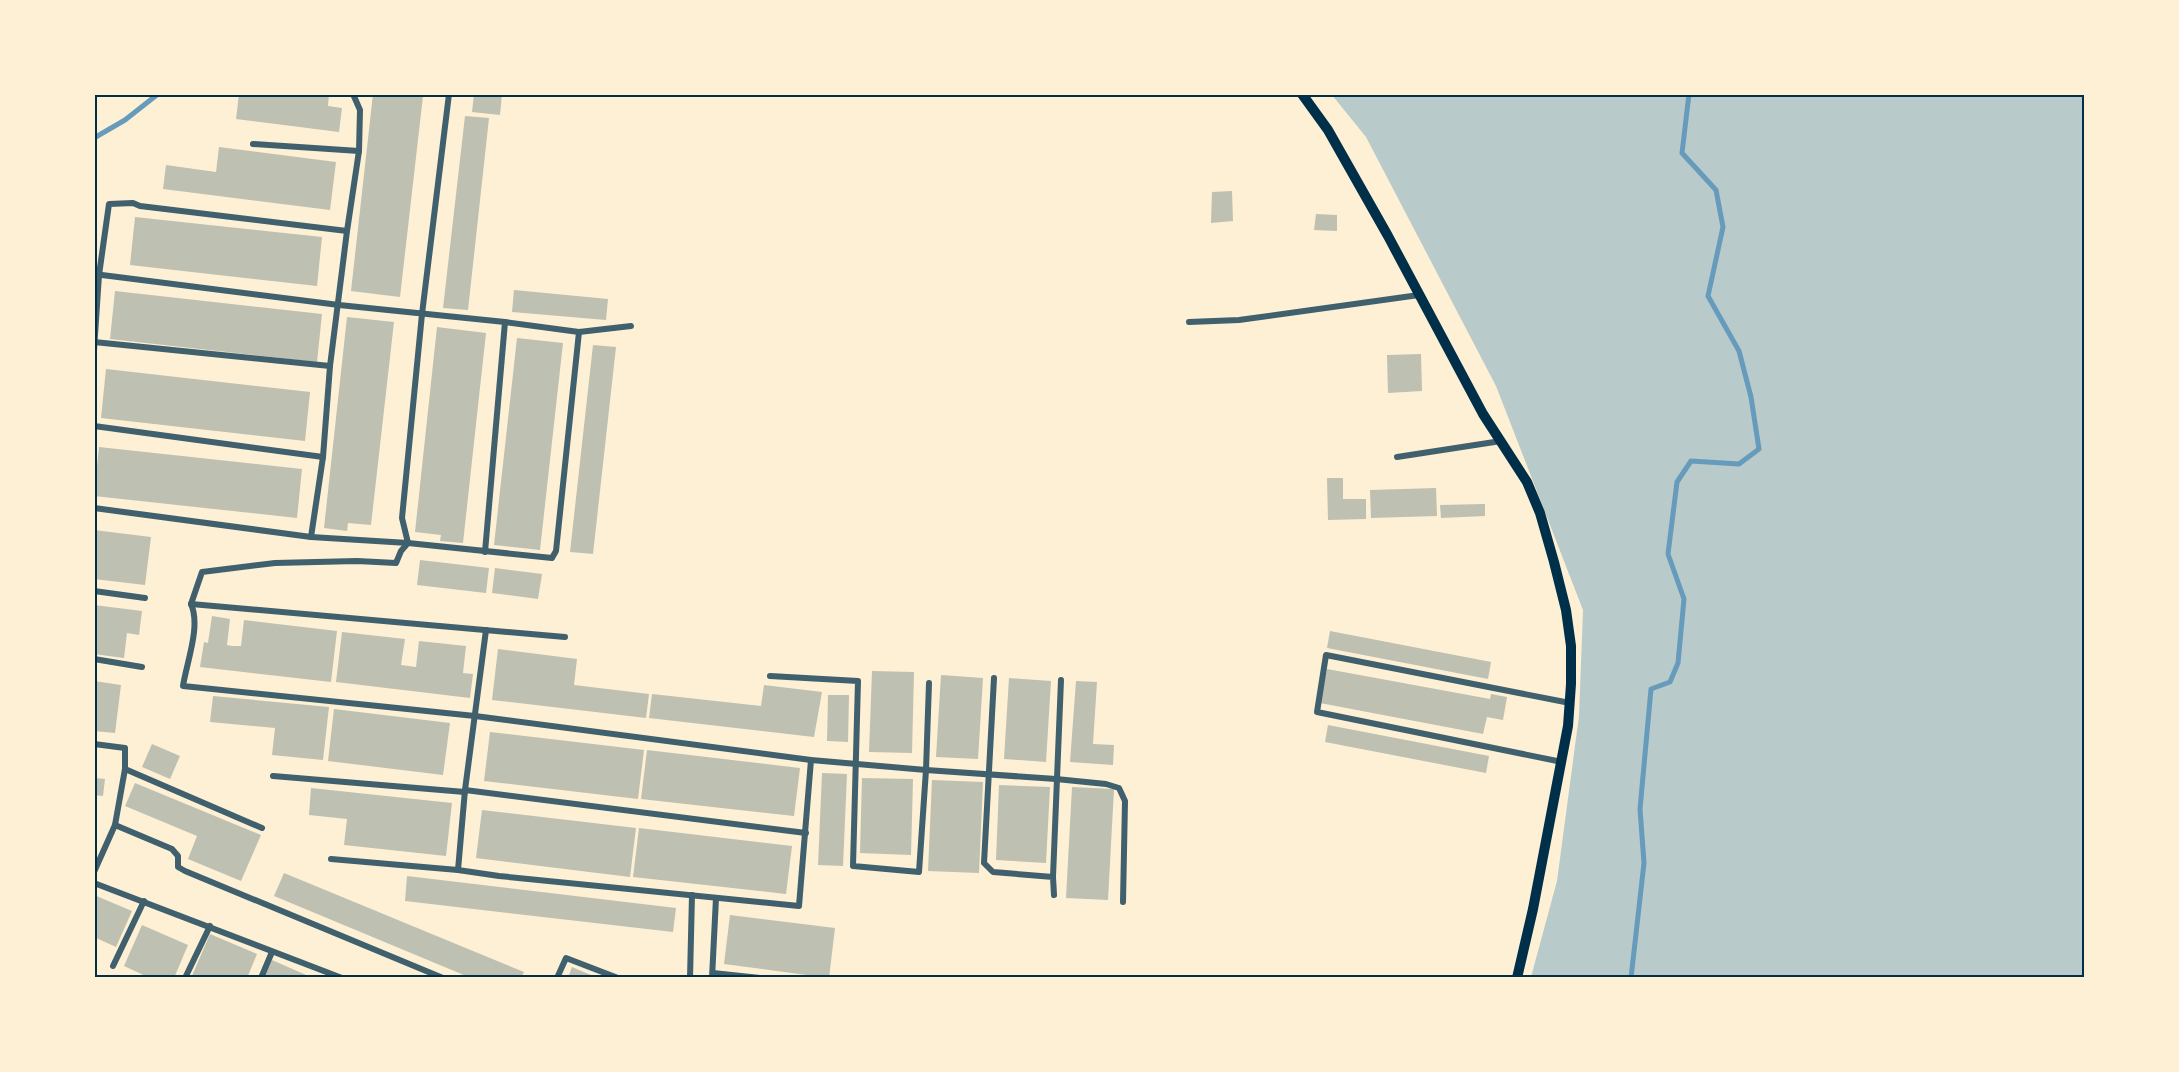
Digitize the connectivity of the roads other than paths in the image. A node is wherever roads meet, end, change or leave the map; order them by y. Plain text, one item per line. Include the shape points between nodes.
1 (353, 94) edge
2 (449, 94) edge
3 (1302, 94) edge
4 (253, 144) dead end
5 (359, 151) junction
6 (346, 231) junction
7 (97, 275) edge
8 (1419, 296) junction
9 (339, 304) junction
10 (422, 314) junction
11 (504, 322) junction
12 (1189, 322) dead end
13 (631, 326) dead end
14 (579, 332) junction
15 (95, 342) edge
16 (94, 350) edge
17 (330, 366) junction
18 (94, 426) edge
19 (1502, 441) junction
20 (323, 457) junction
21 (1397, 457) dead end
22 (94, 508) edge
23 (311, 537) junction
24 (408, 543) junction
25 (485, 552) junction
26 (94, 591) edge
27 (145, 598) dead end
28 (191, 604) junction
29 (486, 630) junction
30 (565, 637) dead end
31 (94, 659) edge
32 (142, 667) dead end
33 (770, 676) dead end
34 (994, 678) dead end
35 (1060, 680) dead end
36 (929, 683) dead end
37 (1570, 703) junction
38 (475, 716) junction
39 (94, 744) edge
40 (811, 760) junction
41 (1562, 762) junction
42 (855, 764) junction
43 (125, 770) junction
44 (926, 770) junction
45 (989, 775) junction
46 (273, 776) dead end
47 (1056, 778) junction
48 (465, 791) junction
49 (115, 825) junction
50 (262, 828) dead end
51 (806, 833) junction
52 (331, 859) dead end
53 (458, 870) junction
54 (94, 872) edge
55 (1053, 877) junction
56 (94, 883) edge
57 (692, 895) junction
58 (1054, 895) dead end
59 (716, 897) junction
60 (144, 902) junction
61 (1123, 902) dead end
62 (210, 926) junction
63 (272, 952) junction
64 (113, 966) dead end
65 (712, 975) edge
66 (332, 976) edge
67 (185, 978) edge
68 (261, 978) edge
69 (342, 978) edge
70 (443, 978) edge
71 (557, 978) edge
72 (618, 978) edge
73 (690, 978) edge
74 (760, 978) edge
75 (1517, 978) edge

1 - 5 street via 360,110
2 - 10 street
3 - 8 main road via 1328,130
4 - 5 street
5 - 6 street
6 - 7 street via 133,203 109,204
6 - 9 street
7 - 9 street
7 - 15 street
8 - 12 street via 1239,320
8 - 19 main road via 1483,414
9 - 10 street
9 - 17 street
10 - 11 street
10 - 24 street via 402,518
11 - 14 street
11 - 25 street
13 - 14 street
14 - 25 street via 556,551 552,558
15 - 16 street
15 - 17 street
17 - 20 street
18 - 20 street
19 - 21 street
19 - 37 main road via 1527,482 1554,562 1571,646
20 - 23 street
22 - 23 street
23 - 24 street
24 - 25 street
24 - 28 street via 396,563 275,563 202,572
26 - 27 street
28 - 29 street
28 - 38 street via 195,612 193,640 183,686
29 - 30 street
29 - 38 street
31 - 32 street
33 - 42 street via 858,681
34 - 45 street
35 - 47 street
36 - 44 street
37 - 41 main road
37 - 41 street via 1326,655 1317,712
38 - 40 street
38 - 48 street
39 - 43 street via 125,748
40 - 42 street
40 - 51 street
41 - 75 main road
42 - 44 street
42 - 44 street via 853,866 919,872
43 - 49 street
43 - 50 street
44 - 45 street
45 - 47 street
45 - 55 street via 984,863 993,872
46 - 48 street
47 - 55 street
47 - 61 street via 1115,786 1122,792
48 - 51 street
48 - 53 street
49 - 54 street
49 - 70 street via 172,849 178,856 178,867 185,871
51 - 59 street via 799,906
52 - 53 street
53 - 57 street
55 - 58 street
56 - 60 street
57 - 59 street
57 - 73 street
59 - 65 street
60 - 62 street
60 - 64 street
62 - 63 street
62 - 67 street
63 - 66 street
63 - 68 street
65 - 74 street
66 - 69 street
71 - 72 street via 566,958

